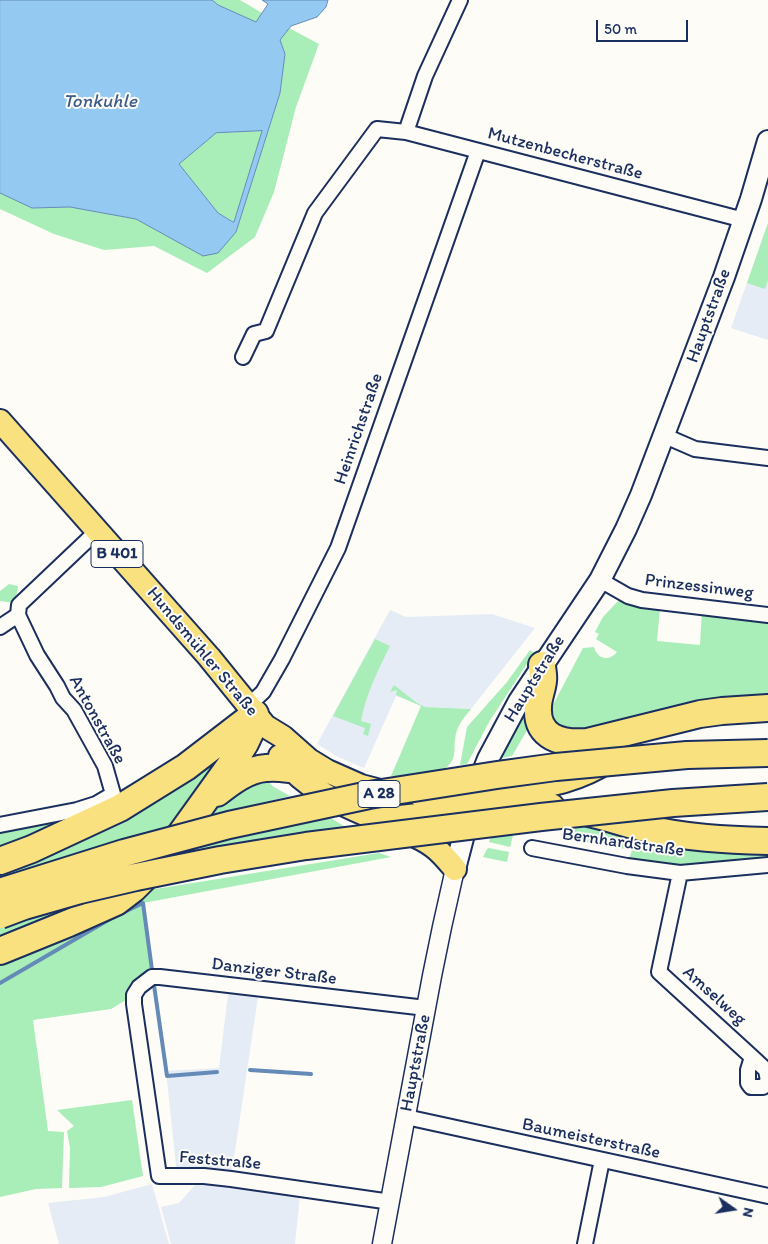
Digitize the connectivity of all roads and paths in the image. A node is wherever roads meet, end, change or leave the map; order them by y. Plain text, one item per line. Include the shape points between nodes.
1 (460, 0) edge
2 (406, 132) junction
3 (768, 141) edge
4 (478, 151) junction
5 (744, 220) junction
6 (243, 357) dead end
7 (0, 421) edge
8 (664, 436) junction
9 (768, 458) edge
10 (97, 532) junction
11 (600, 580) junction
12 (768, 614) edge
13 (18, 615) junction
14 (0, 627) edge
15 (542, 665) junction
16 (768, 708) edge
17 (258, 710) junction
18 (669, 721) junction
19 (768, 753) edge
20 (290, 769) junction
21 (768, 797) edge
22 (473, 801) junction
23 (201, 806) junction
24 (370, 815) junction
25 (0, 825) edge
26 (768, 841) edge
27 (532, 848) dead end
28 (0, 861) edge
29 (768, 865) edge
30 (455, 869) junction
31 (680, 872) junction
32 (0, 892) edge
33 (0, 915) edge
34 (0, 951) edge
35 (134, 1000) joint
36 (426, 1008) junction
37 (752, 1056) dead end
38 (406, 1117) junction
39 (602, 1160) junction
40 (768, 1196) edge
41 (391, 1202) junction
42 (382, 1244) edge
43 (585, 1244) edge

1 - 2 street via 425,76
2 - 4 street, Mutzenbecherstraße
2 - 6 street, Mutzenbecherstraße via 377,129 314,213 266,331 254,334
3 - 5 main road, Hauptstraße
4 - 5 street, Mutzenbecherstraße
4 - 17 street, Heinrichstraße via 338,548
5 - 8 main road, Hauptstraße
7 - 10 main road, Hundsmühler Straße / B 401
8 - 9 street via 695,449
8 - 11 main road, Hauptstraße via 641,496
10 - 13 street via 20,606
10 - 17 main road, Hundsmühler Straße / B 401
11 - 12 street, Prinzessinweg via 642,600
11 - 15 main road, Hauptstraße
13 - 14 street
13 - 25 street, Antonstraße via 37,655 74,710 105,766 113,794 77,810
15 - 18 highway via 544,680 539,698 539,720 545,732 562,742 587,742
15 - 22 main road, Hauptstraße via 499,737
16 - 18 highway via 722,711
17 - 20 main road, Hundsmühler Straße / B 401 via 272,746
17 - 22 main road, Hundsmühler Straße via 309,760 361,786 395,795
17 - 23 highway via 246,743
17 - 28 highway via 186,768 120,808
18 - 22 highway via 585,772
19 - 32 highway, A 28, bridge via 687,755 556,767 369,796 219,827
20 - 23 highway via 266,768 244,774
20 - 24 main road, Hundsmühler Straße / B 401 via 330,798
21 - 33 highway, bridge via 673,803 306,846 136,877 80,890
22 - 24 main road, Hundsmühler Straße / B 401 via 400,816
22 - 26 highway via 554,807 672,834
22 - 30 main road, Hauptstraße
23 - 34 highway via 154,868 116,902
24 - 30 main road, Hundsmühler Straße via 434,847
27 - 31 street, Bernhardstraße via 627,866
29 - 31 street, Bernhardstraße
30 - 36 street, Hauptstraße
31 - 37 street, Amselweg via 659,972
35 - 36 street, Danziger Straße via 139,987 152,977 160,977
35 - 41 street, Feststraße via 159,1176 231,1179
36 - 38 street, Hauptstraße
38 - 39 street, Baumeisterstraße
38 - 41 street, Hauptstraße
39 - 40 street, Baumeisterstraße
39 - 43 street
41 - 42 street, Hauptstraße

